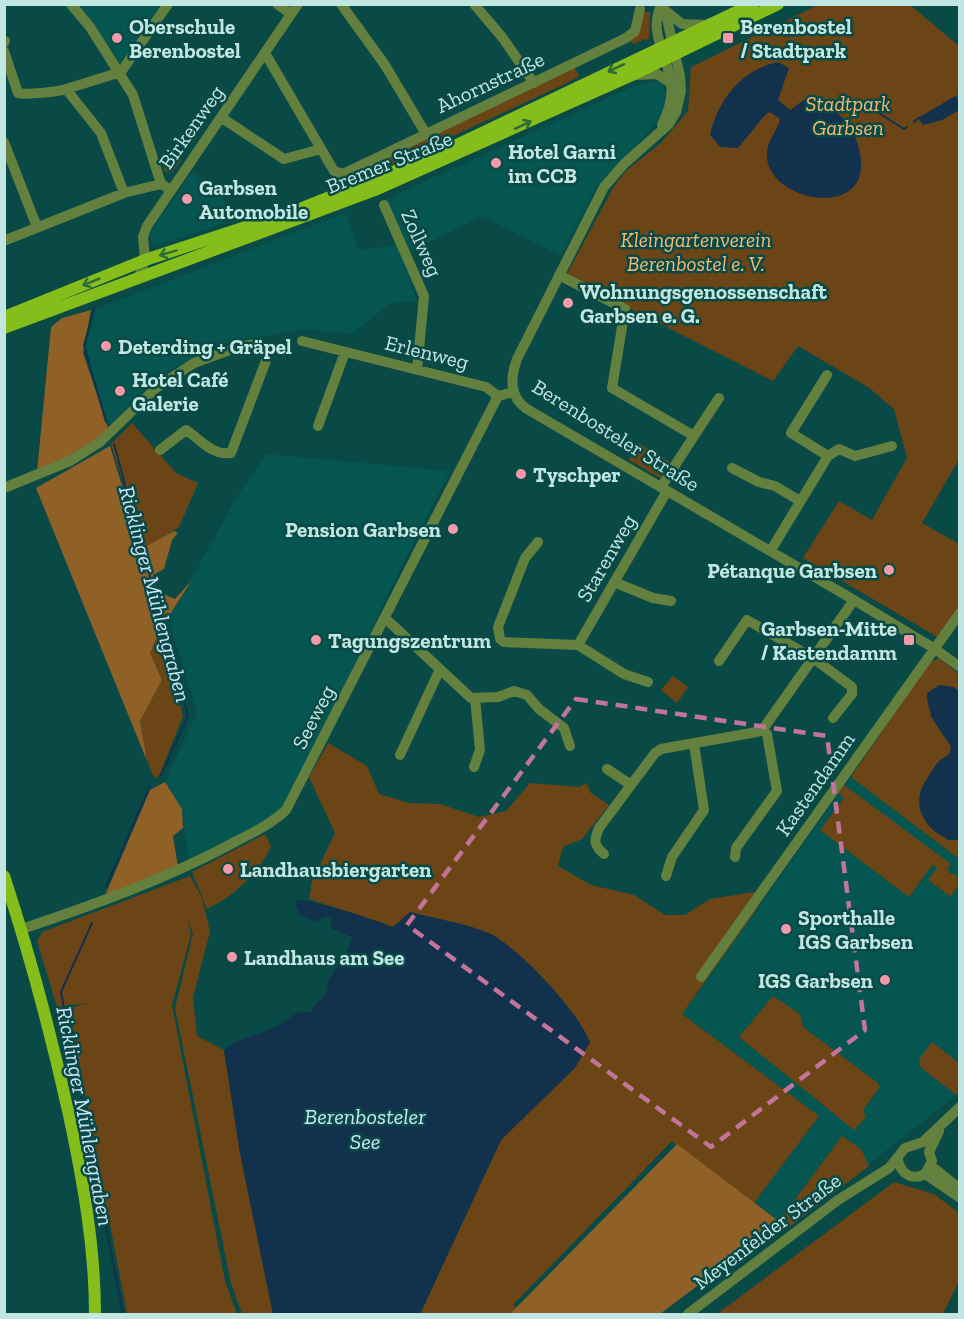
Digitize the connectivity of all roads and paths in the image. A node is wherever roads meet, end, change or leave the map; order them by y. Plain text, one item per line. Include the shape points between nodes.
1 (71, 4) edge
2 (168, 4) edge
3 (298, 4) edge
4 (341, 4) edge
5 (474, 4) edge
6 (753, 4) edge
7 (778, 4) edge
8 (636, 7) edge
9 (662, 7) edge
10 (284, 10) edge
11 (710, 25) junction
12 (4, 51) edge
13 (668, 51) junction
14 (265, 53) junction
15 (121, 72) junction
16 (632, 75) junction
17 (534, 83) junction
18 (671, 83) junction
19 (66, 89) junction
20 (222, 118) junction
21 (426, 134) junction
22 (658, 134) junction
23 (4, 142) edge
24 (321, 148) junction
25 (161, 184) junction
26 (171, 190) junction
27 (124, 193) junction
28 (384, 205) dead end
29 (37, 227) junction
30 (6, 240) dead end
31 (145, 260) junction
32 (559, 275) junction
33 (138, 279) junction
34 (4, 317) edge
35 (4, 328) edge
36 (302, 341) dead end
37 (345, 352) junction
38 (417, 369) junction
39 (827, 375) dead end
40 (513, 392) junction
41 (498, 396) junction
42 (719, 398) dead end
43 (318, 426) dead end
44 (694, 436) junction
45 (892, 446) dead end
46 (160, 450) dead end
47 (828, 456) junction
48 (732, 468) dead end
49 (4, 488) edge
50 (664, 489) junction
51 (800, 501) junction
52 (538, 542) dead end
53 (771, 550) junction
54 (614, 582) junction
55 (854, 600) junction
56 (670, 601) dead end
57 (960, 613) edge
58 (385, 618) junction
59 (578, 645) junction
60 (935, 649) junction
61 (813, 658) junction
62 (719, 661) dead end
63 (960, 667) edge
64 (440, 669) junction
65 (648, 682) dead end
66 (475, 698) junction
67 (833, 718) dead end
68 (763, 729) junction
69 (694, 744) junction
70 (570, 746) dead end
71 (400, 755) dead end
72 (474, 767) dead end
73 (607, 769) dead end
74 (631, 785) junction
75 (604, 854) dead end
76 (735, 857) dead end
77 (4, 876) edge
78 (666, 876) dead end
79 (21, 929) junction
80 (700, 977) dead end
81 (960, 1107) edge
82 (946, 1119) junction
83 (918, 1145) junction
84 (929, 1152) junction
85 (898, 1160) junction
86 (928, 1170) junction
87 (902, 1172) junction
88 (870, 1180) junction
89 (960, 1189) edge
90 (960, 1198) edge
91 (95, 1314) edge
92 (688, 1314) edge

1 - 15 street
2 - 15 street
3 - 10 street, Birkenweg
4 - 21 street
5 - 17 street
6 - 11 main road, Bremer Straße
7 - 13 main road, Bremer Straße
8 - 9 street
8 - 17 street, Ahornstraße via 636,28 631,36
9 - 11 street via 682,24
9 - 13 street
10 - 14 street, Birkenweg
11 - 13 main road, Bremer Straße
12 - 19 street via 18,93 41,90 49,94
13 - 16 main road, Bremer Straße
13 - 18 street, Berenbosteler Straße
13 - 22 street, Berenbosteler Straße via 681,92 673,118
13 -> 31 main road, Bremer Straße via 397,171
14 - 20 street, Birkenweg
14 - 24 street
15 - 19 street
15 - 25 street via 137,103
16 - 18 street via 657,74
33 -> 16 main road, Bremer Straße via 375,190
17 - 21 street, Ahornstraße
18 - 22 street, Berenbosteler Straße via 669,107
19 - 27 street via 101,133
20 - 24 street via 284,159
20 - 26 street, Birkenweg
21 - 24 street, Ahornstraße via 338,175
22 - 32 street, Berenbosteler Straße via 610,179
23 - 29 street
25 - 26 street
25 - 27 street
26 - 31 street, Birkenweg via 144,231
27 - 29 street
28 - 38 street, Zollweg via 424,296
29 - 30 street
31 - 33 street, Birkenweg
31 -> 34 main road, Bremer Straße
32 - 40 street, Berenbosteler Straße via 516,359
32 - 44 street via 625,309 612,388
33 - 35 main road, Bremer Straße
36 - 37 street, Erlenweg
37 - 38 street, Erlenweg
37 - 43 street
38 - 41 street, Erlenweg via 486,387
39 - 47 street via 791,433
40 - 41 street
40 - 50 street, Berenbosteler Straße via 522,405
41 - 58 street, Seeweg
42 - 44 street, Starenweg
44 - 50 street, Starenweg
45 - 47 street via 855,456 839,449
46 - 49 street via 186,430 203,445 231,453 267,358 264,348 255,344 238,347 194,363 152,391 100,442 70,461
47 - 51 street
48 - 51 street
50 - 53 street, Berenbosteler Straße
50 - 54 street, Starenweg
51 - 53 street
52 - 59 street via 525,558 498,634 504,642
53 - 55 street, Berenbosteler Straße
54 - 56 street
54 - 59 street, Starenweg
55 - 60 street, Berenbosteler Straße
55 - 61 street
57 - 60 street, Kastendamm
58 - 64 street
58 - 79 street, Seeweg via 295,796 279,817 189,866
59 - 65 street via 624,674
60 - 63 street, Berenbosteler Straße
60 - 80 street, Kastendamm
61 - 62 street via 747,620
61 - 67 street via 853,689
61 - 68 street
64 - 66 street
64 - 71 street
66 - 70 street via 498,697 514,691 527,694 564,728
66 - 72 street via 480,750
68 - 69 street
68 - 76 street via 777,791 736,848
69 - 74 street via 658,751
69 - 78 street via 704,810 672,857
73 - 74 street
74 - 75 street via 594,840 596,848
77 - 79 main road
79 - 91 main road via 51,1031 78,1161 88,1222
81 - 82 street, Meyenfelder Straße
82 - 83 street, Meyenfelder Straße
82 - 84 street, Meyenfelder Straße
83 - 84 street
83 - 85 street, Meyenfelder Straße via 905,1148
84 - 86 street
85 - 87 street
85 - 88 street, Meyenfelder Straße
86 - 87 street, Meyenfelder Straße via 911,1177
86 - 89 street
86 - 90 street
87 - 88 street, Meyenfelder Straße
88 - 92 street, Meyenfelder Straße

